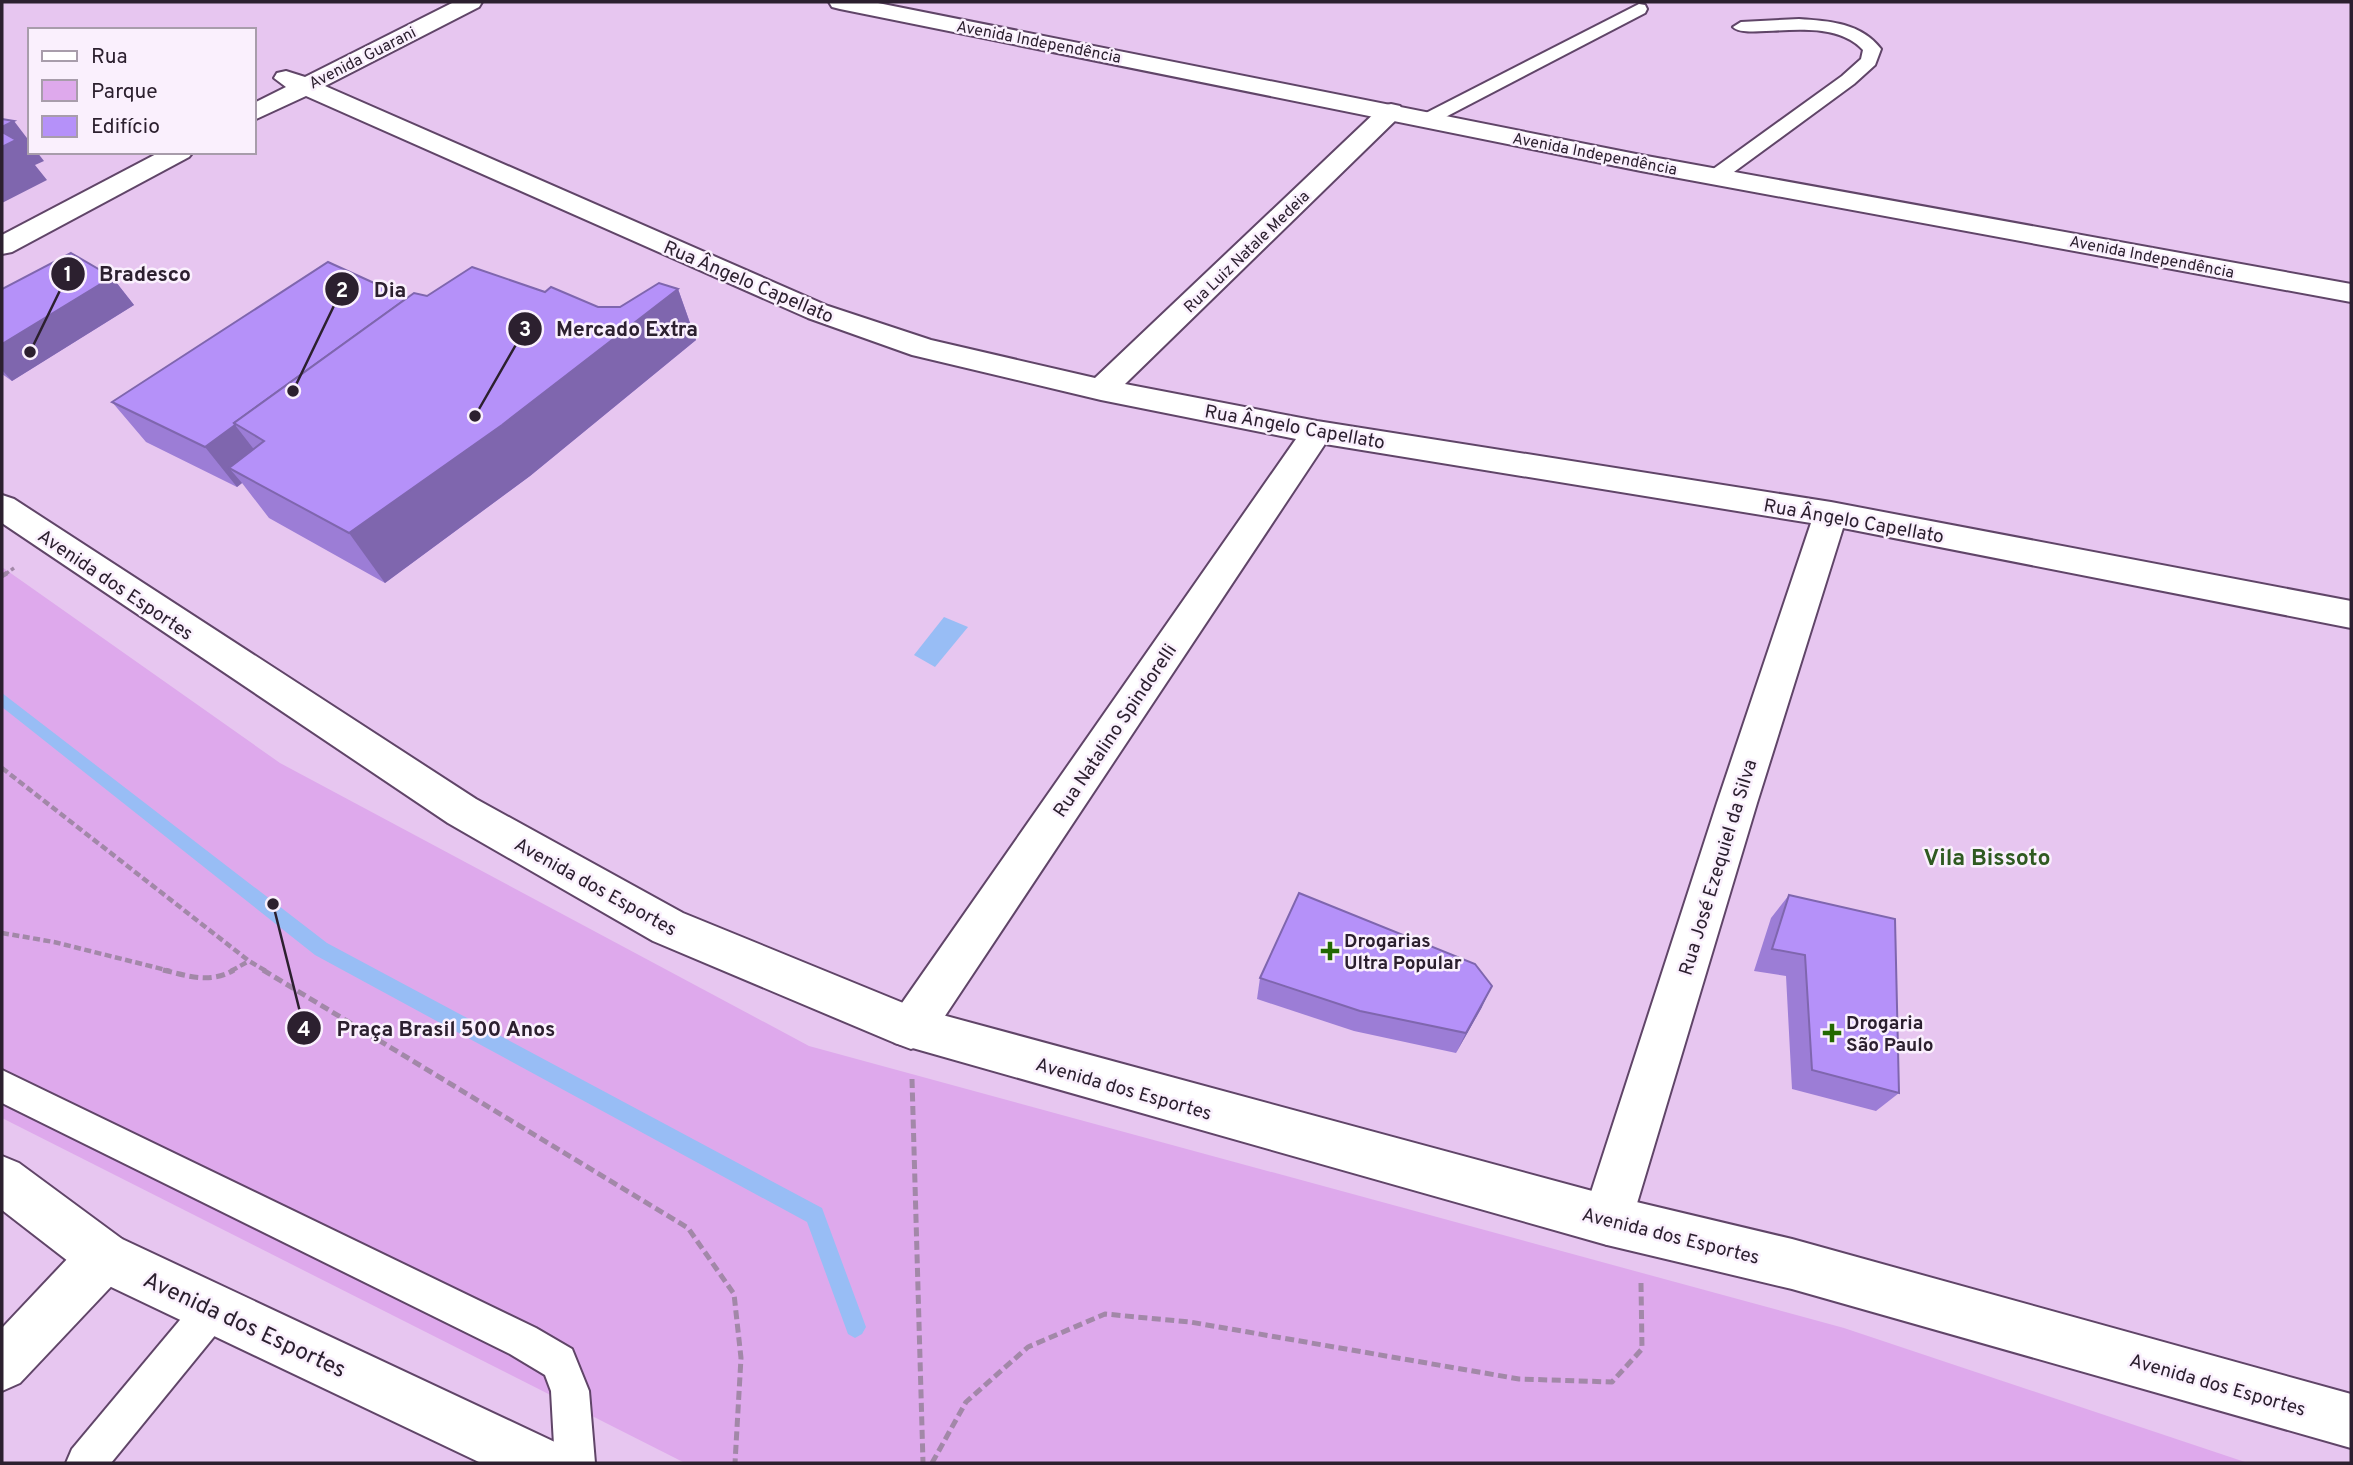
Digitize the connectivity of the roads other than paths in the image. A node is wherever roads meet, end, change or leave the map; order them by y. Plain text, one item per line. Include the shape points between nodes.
1 (430, 2) edge
2 (471, 2) edge
3 (840, 2) edge
4 (1639, 9) dead end
5 (1741, 27) dead end
6 (295, 82) junction
7 (256, 93) edge
8 (256, 111) edge
9 (1391, 111) junction
10 (1428, 119) junction
11 (136, 154) edge
12 (176, 154) edge
13 (1716, 176) junction
14 (2, 222) edge
15 (2, 246) edge
16 (2351, 293) edge
17 (1101, 390) junction
18 (1317, 432) junction
19 (2, 507) edge
20 (1831, 514) junction
21 (2351, 615) edge
22 (911, 1028) junction
23 (2, 1086) edge
24 (2, 1180) edge
25 (1607, 1220) junction
26 (104, 1257) junction
27 (213, 1309) junction
28 (2, 1365) edge
29 (2351, 1421) edge
30 (86, 1463) edge
31 (540, 1463) edge
32 (575, 1463) edge

1 - 6 street, Avenida Guarani
2 - 6 street, Avenida Guarani
3 - 9 street, Avenida Independência
4 - 10 lane
5 - 13 lane via 1777,23 1830,29 1857,34 1872,49 1869,61 1848,80
6 - 7 street, Avenida Guarani
6 - 8 street, Avenida Guarani
6 - 17 street, Rua Ângelo Capellato via 818,312 923,348
9 - 10 street, Avenida Independência
9 - 17 street, Rua Luiz Natale Medeia
10 - 13 street, Avenida Independência
11 - 14 street
12 - 15 street
13 - 16 street, Avenida Independência
17 - 18 street, Rua Ângelo Capellato
18 - 20 street, Rua Ângelo Capellato
18 - 22 street, Rua Natalino Spindorelli
19 - 22 street, Avenida dos Esportes via 462,811 668,927
20 - 21 street, Rua Ângelo Capellato
20 - 25 street, Rua José Ezequiel da Silva
22 - 25 street, Avenida dos Esportes
23 - 32 lane via 559,1362 570,1391
24 - 26 street, Avenida dos Esportes
25 - 29 street, Avenida dos Esportes via 1792,1264
26 - 27 street, Avenida dos Esportes
26 - 28 street
27 - 30 lane
27 - 31 street, Avenida dos Esportes

